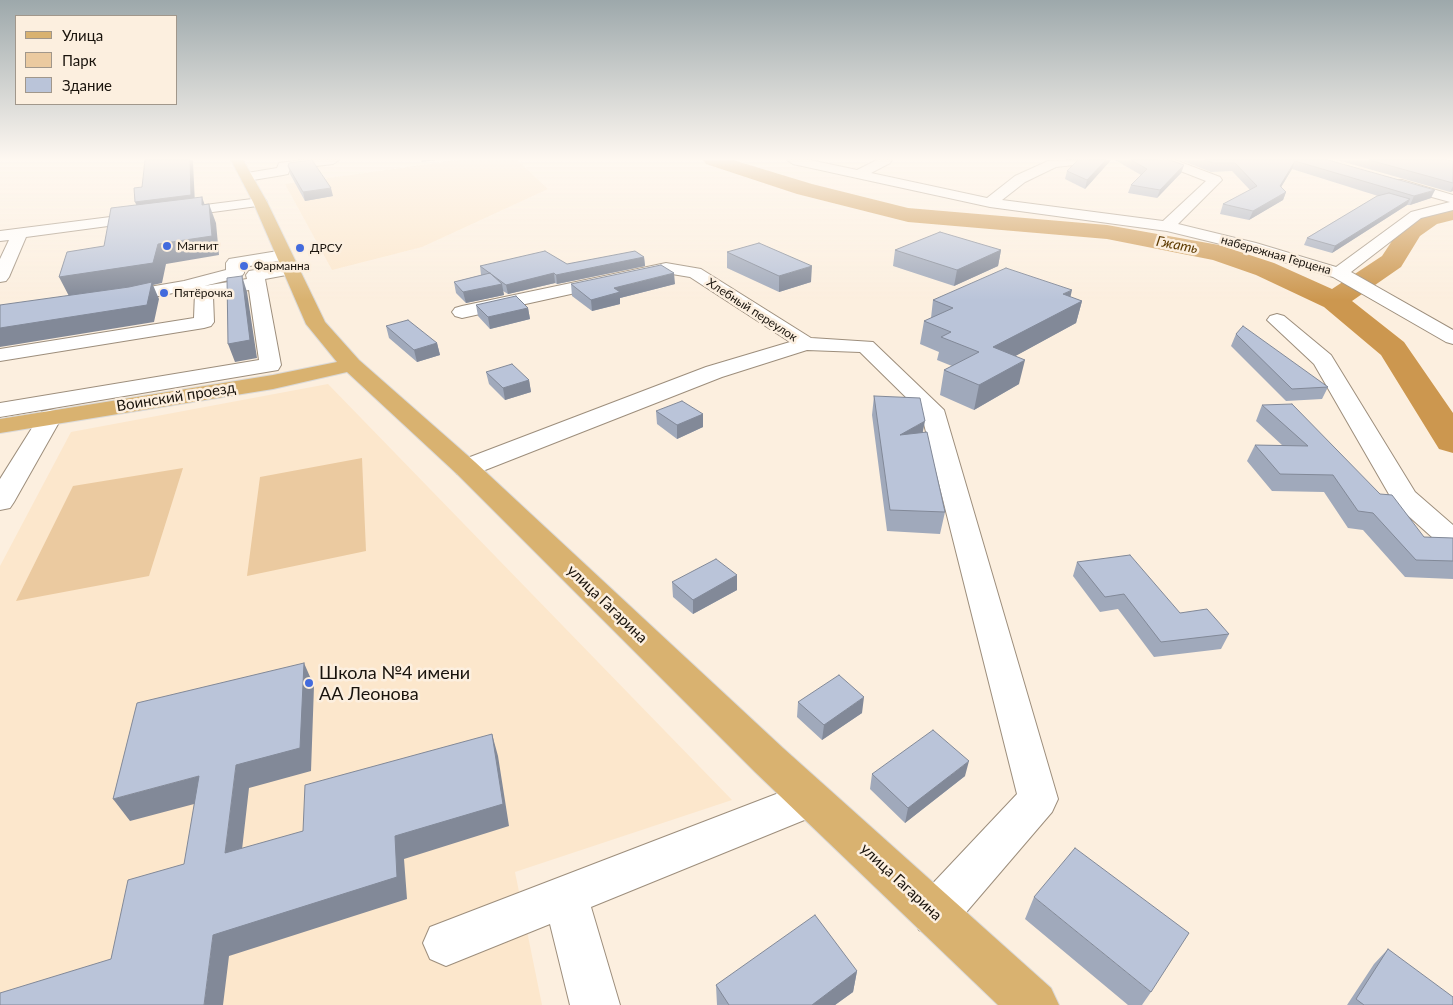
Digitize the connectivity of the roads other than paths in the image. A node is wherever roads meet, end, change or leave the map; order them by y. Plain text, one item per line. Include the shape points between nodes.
1 (174, 207) edge
2 (260, 207) edge
3 (1020, 207) edge
4 (1187, 207) edge
5 (1449, 207) edge
6 (1167, 226) junction
7 (20, 234) junction
8 (0, 236) edge
9 (288, 262) junction
10 (1339, 273) junction
11 (0, 277) edge
12 (257, 284) junction
13 (106, 300) edge
14 (462, 312) dead end
15 (1277, 320) dead end
16 (1453, 338) edge
17 (806, 344) junction
18 (0, 355) edge
19 (351, 365) junction
20 (0, 410) edge
21 (50, 418) junction
22 (0, 426) edge
23 (466, 468) junction
24 (0, 502) edge
25 (1453, 540) edge
26 (810, 799) junction
27 (566, 896) junction
28 (935, 914) junction
29 (446, 943) dead end
30 (595, 1005) edge
31 (1034, 1005) edge

1 - 7 street
2 - 9 main road, улица Гагарина
3 - 6 street, набережная Герцена
4 - 6 street
5 - 10 street, набережная Герцена via 1416,215
6 - 10 street, набережная Герцена via 1250,246
7 - 8 street
7 - 11 street
9 - 12 street via 255,275
9 - 13 street via 235,262 234,273 185,286
9 - 19 main road, улица Гагарина via 316,324
10 - 16 street, набережная Герцена
12 - 18 street via 204,292 204,322
12 - 20 street via 270,364
14 - 17 street, Хлебный переулок via 666,268 695,274
15 - 25 street via 1323,360 1404,497
17 - 23 street, Хлебный переулок via 714,372
17 - 28 street via 866,346 932,410 1038,799
19 - 21 main road, Воинский проезд via 273,382
19 - 23 main road, улица Гагарина
21 - 22 main road, Воинский проезд
21 - 24 street
23 - 26 main road, улица Гагарина
26 - 27 street
26 - 28 main road, улица Гагарина
27 - 29 street
27 - 30 street
28 - 31 main road, улица Гагарина

